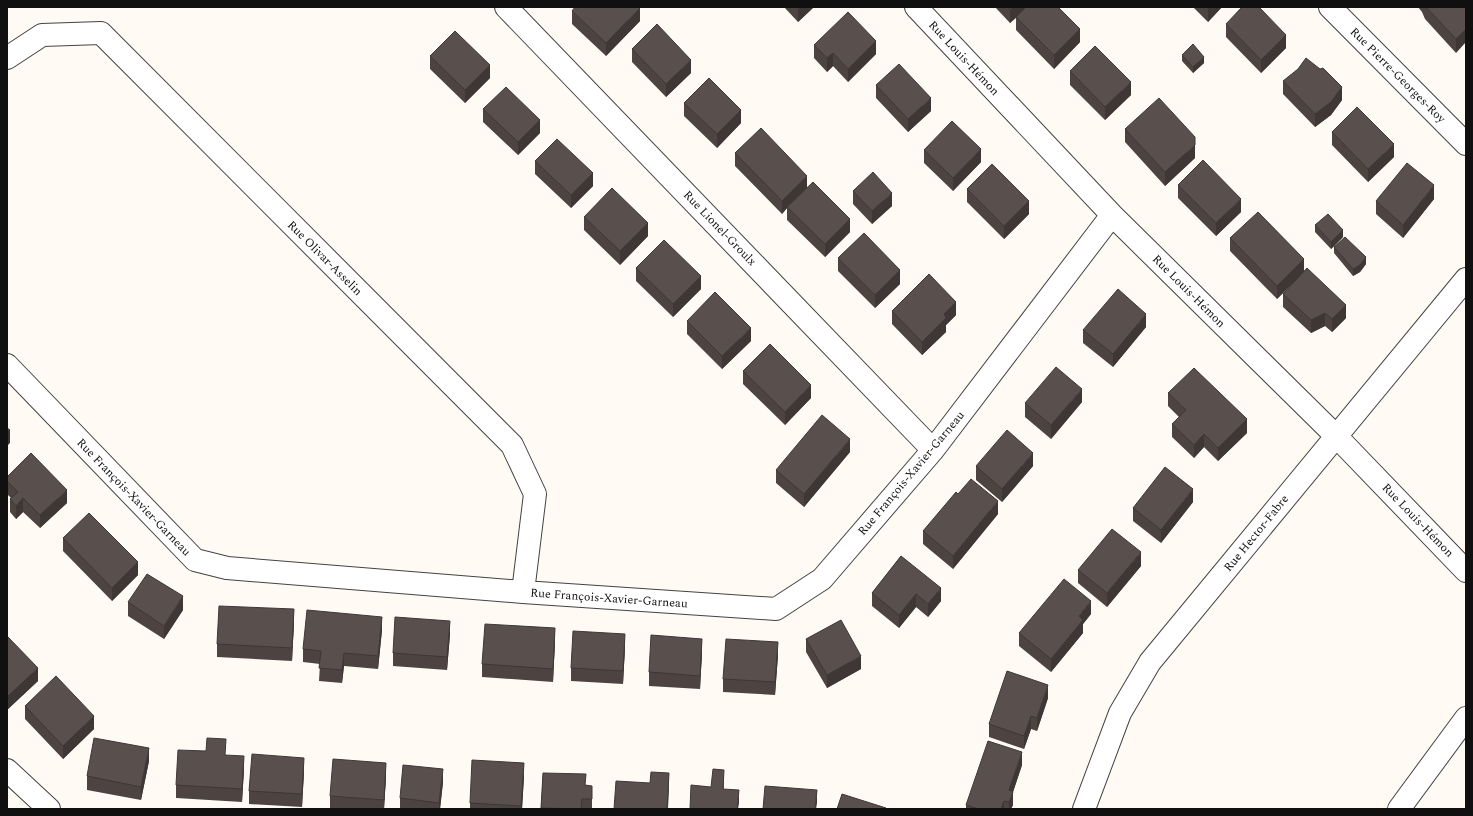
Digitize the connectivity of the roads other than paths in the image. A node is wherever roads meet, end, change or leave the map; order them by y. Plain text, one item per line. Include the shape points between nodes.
1 (506, 7) edge
2 (916, 7) edge
3 (1330, 7) edge
4 (7, 58) edge
5 (1466, 144) edge
6 (1112, 215) junction
7 (1466, 279) edge
8 (7, 365) edge
9 (1336, 436) junction
10 (933, 450) junction
11 (1466, 570) edge
12 (523, 592) junction
13 (1466, 718) edge
14 (7, 770) edge
15 (49, 809) edge
16 (1084, 809) edge
17 (1399, 809) edge

1 - 10 street, Rue Lionel-Groulx
2 - 6 street, Rue Louis-Hémon
3 - 5 street, Rue Pierre-Georges-Roy
4 - 12 street, Rue Olivar-Asselin via 42,35 101,33 512,445 535,494
6 - 9 street, Rue Louis-Hémon
6 - 10 street, Rue François-Xavier-Garneau
7 - 9 street, Rue Hector-Fabre
8 - 12 street, Rue François-Xavier-Garneau via 195,560 227,568
9 - 11 street, Rue Louis-Hémon
9 - 16 street, Rue Hector-Fabre via 1150,662 1120,713
10 - 12 street, Rue François-Xavier-Garneau via 822,579 776,609
13 - 17 street
14 - 15 street

